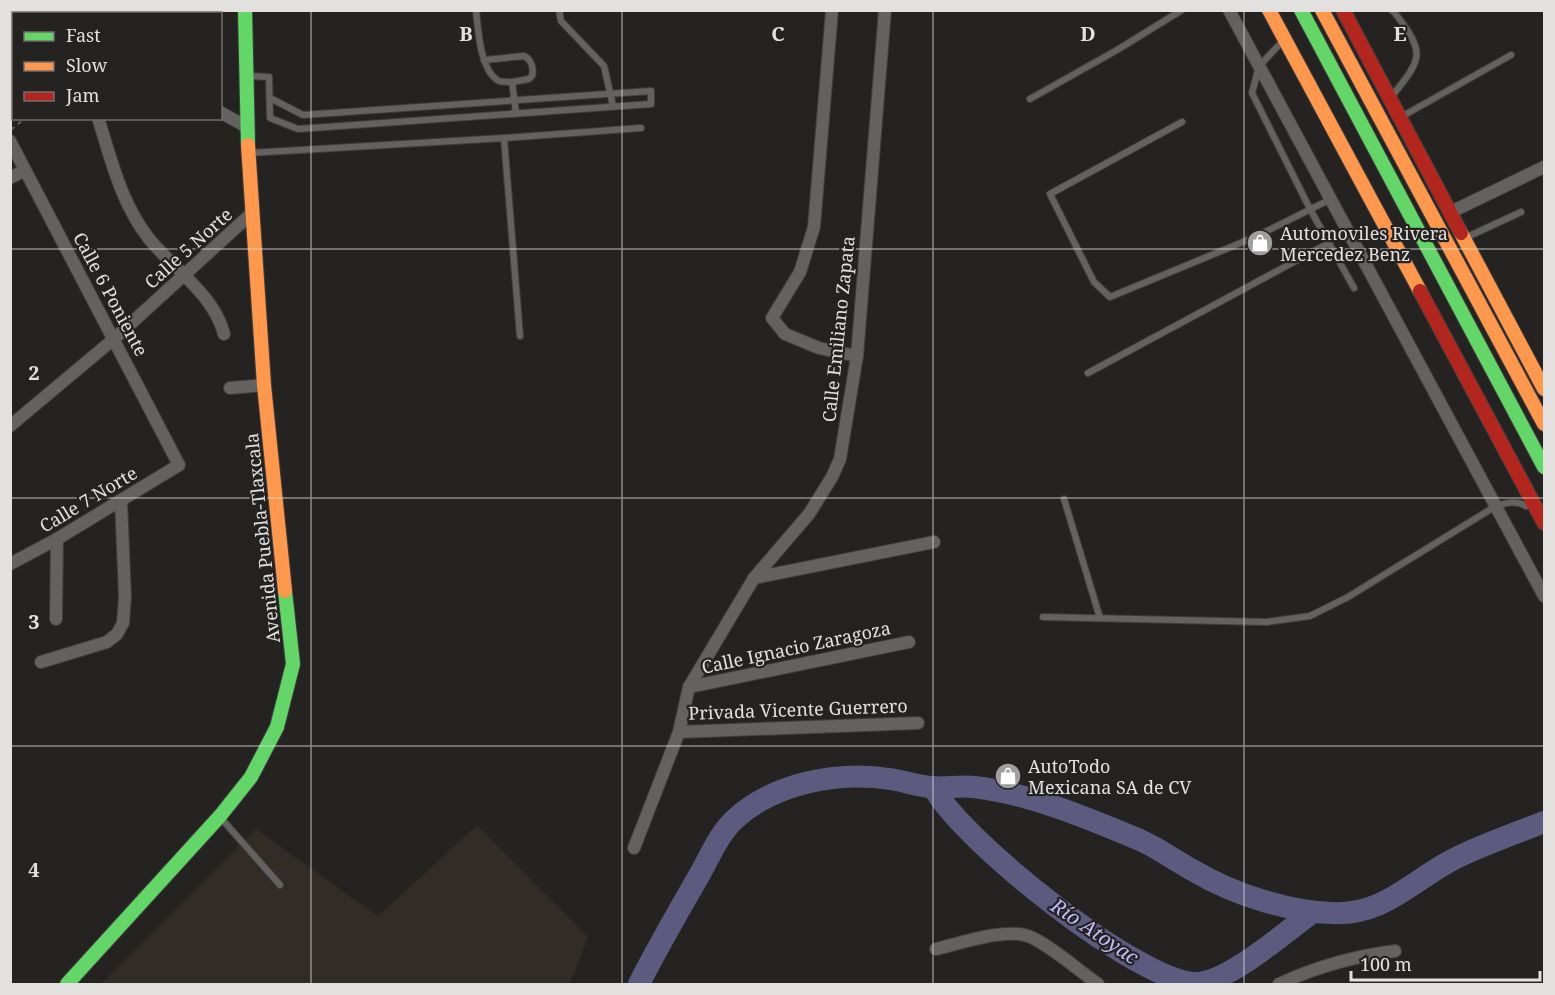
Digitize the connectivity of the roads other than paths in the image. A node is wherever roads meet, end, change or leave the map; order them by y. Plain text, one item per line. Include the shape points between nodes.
1 (245, 10) edge
2 (476, 10) edge
3 (559, 10) edge
4 (832, 10) edge
5 (885, 10) edge
6 (1182, 10) edge
7 (1229, 10) edge
8 (1259, 10) edge
9 (1269, 10) edge
10 (1280, 10) edge
11 (1301, 10) edge
12 (1322, 10) edge
13 (1343, 10) edge
14 (1391, 10) edge
15 (1279, 45) junction
16 (1511, 55) dead end
17 (484, 60) junction
18 (1259, 66) junction
19 (246, 76) junction
20 (1305, 76) junction
21 (513, 82) junction
22 (611, 93) junction
23 (270, 98) junction
24 (1390, 98) junction
25 (1030, 99) dead end
26 (515, 101) junction
27 (613, 106) junction
28 (356, 112) junction
29 (222, 113) edge
30 (516, 113) junction
31 (1400, 118) junction
32 (99, 121) dead end
33 (1182, 122) dead end
34 (356, 124) junction
35 (247, 127) junction
36 (641, 128) dead end
37 (504, 138) junction
38 (10, 141) edge
39 (248, 153) junction
40 (1545, 167) edge
41 (25, 170) junction
42 (10, 178) edge
43 (1331, 199) junction
44 (1310, 209) junction
45 (1451, 212) junction
46 (1521, 212) dead end
47 (252, 213) junction
48 (1465, 238) junction
49 (1329, 243) junction
50 (184, 276) junction
51 (1354, 288) dead end
52 (224, 334) dead end
53 (520, 336) dead end
54 (114, 339) junction
55 (857, 356) junction
56 (1088, 373) dead end
57 (1543, 382) edge
58 (264, 385) junction
59 (230, 388) dead end
60 (1545, 424) edge
61 (10, 426) edge
62 (179, 465) joint
63 (1545, 467) edge
64 (1064, 499) dead end
65 (121, 501) junction
66 (1545, 501) edge
67 (1496, 506) junction
68 (1545, 523) edge
69 (1545, 531) edge
70 (57, 539) junction
71 (934, 542) dead end
72 (12, 559) edge
73 (754, 578) junction
74 (1545, 597) edge
75 (1043, 617) dead end
76 (1100, 618) junction
77 (56, 619) dead end
78 (909, 642) dead end
79 (41, 662) dead end
80 (689, 687) junction
81 (918, 723) dead end
82 (679, 732) junction
83 (220, 816) junction
84 (634, 848) dead end
85 (280, 885) dead end
86 (936, 949) dead end
87 (1395, 951) dead end
88 (67, 984) edge
89 (1098, 984) edge
90 (1279, 984) edge

1 - 19 main road, Avenida Puebla-Tlaxcala
2 - 17 lane
3 - 22 lane via 561,21 604,66
4 - 55 street via 814,227 800,272 772,318 785,334 819,348
5 - 55 street, Calle Emiliano Zapata
6 - 25 lane
7 - 18 street
8 - 15 main road
9 - 20 main road
10 - 66 main road
11 - 63 main road
12 - 60 main road
13 - 24 main road
14 - 24 lane via 1412,34 1418,56 1412,72
15 - 18 lane
15 - 20 main road
16 - 31 lane
17 - 21 lane via 500,82
17 - 21 lane via 528,57 532,76
18 - 43 street
18 - 44 lane via 1252,93
19 - 23 lane via 269,77
19 - 35 main road, Avenida Puebla-Tlaxcala
20 - 68 main road
21 - 26 lane
22 - 26 lane
22 - 27 lane
22 - 27 lane via 651,91 651,104
23 - 28 lane via 303,115
23 - 34 lane via 270,118 298,129
24 - 31 main road
26 - 28 lane
26 - 30 lane
27 - 30 lane
28 - 34 lane
29 - 35 street
30 - 34 lane
31 - 45 main road
32 - 50 street via 127,204 150,240
33 - 44 lane via 1050,195 1094,282 1110,297 1255,237
35 - 39 main road, Avenida Puebla-Tlaxcala
36 - 37 lane
37 - 39 lane
37 - 53 lane
38 - 41 street, Calle 6 Poniente
39 - 47 main road, Avenida Puebla-Tlaxcala
40 - 45 street
41 - 42 street
41 - 54 street, Calle 6 Poniente
43 - 44 lane
43 - 67 street
44 - 49 lane
45 - 48 main road
46 - 48 lane
47 - 50 street, Calle 5 Norte
47 - 58 main road, Avenida Puebla-Tlaxcala
48 - 57 main road
49 - 51 lane
49 - 56 lane
50 - 52 street via 216,312
50 - 54 street, Calle 5 Norte
54 - 61 street, Calle 5 Norte
54 - 62 street, Calle 6 Poniente
55 - 73 street, Calle Emiliano Zapata via 840,459 832,477 809,514
58 - 59 street
58 - 83 main road, Avenida Puebla-Tlaxcala via 293,664 277,727 251,777
62 - 65 street, Calle 7 Norte
64 - 76 lane
65 - 70 street, Calle 7 Norte
65 - 79 street via 123,623 107,642
67 - 69 lane via 1523,504 1534,512
67 - 74 street
67 - 76 lane via 1310,616 1267,622
70 - 72 street, Calle 7 Norte
70 - 77 street
71 - 73 street
73 - 80 street, Calle Emiliano Zapata
75 - 76 lane
78 - 80 street, Calle Ignacio Zaragoza
80 - 82 street, Calle Emiliano Zapata
81 - 82 street, Privada Vicente Guerrero
82 - 84 street, Calle Emiliano Zapata
83 - 85 lane
83 - 88 main road, Avenida Puebla-Tlaxcala
86 - 89 street via 1001,935 1030,937
87 - 90 street via 1364,955

